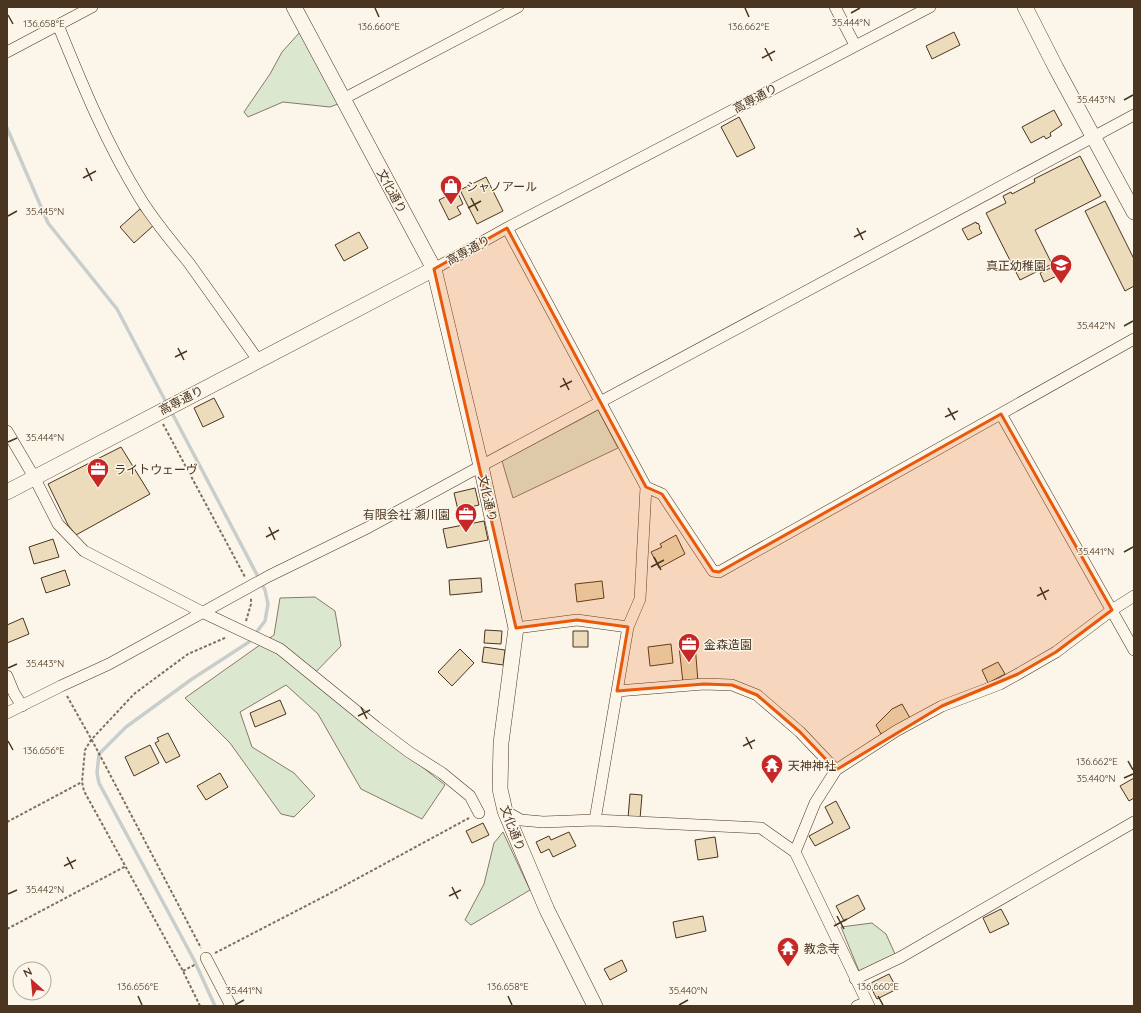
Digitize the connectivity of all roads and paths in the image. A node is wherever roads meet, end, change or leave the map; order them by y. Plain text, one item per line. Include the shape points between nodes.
1 (92, 7) edge
2 (294, 7) edge
3 (518, 7) edge
4 (835, 7) edge
5 (930, 7) edge
6 (1026, 7) edge
7 (58, 25) junction
8 (855, 45) junction
9 (7, 52) edge
10 (342, 99) junction
11 (1134, 115) edge
12 (1093, 138) junction
13 (1134, 212) edge
14 (507, 228) junction
15 (434, 269) junction
16 (1134, 338) edge
17 (258, 360) junction
18 (600, 402) junction
19 (159, 411) junction
20 (1001, 414) junction
21 (7, 431) edge
22 (481, 466) junction
23 (34, 477) junction
24 (646, 487) junction
25 (7, 492) edge
26 (252, 586) junction
27 (1134, 596) edge
28 (1112, 610) junction
29 (204, 613) junction
30 (628, 627) junction
31 (516, 628) junction
32 (242, 630) junction
33 (1134, 650) edge
34 (7, 676) edge
35 (61, 686) junction
36 (617, 691) junction
37 (22, 706) junction
38 (7, 713) edge
39 (91, 740) junction
40 (836, 770) junction
41 (82, 782) junction
42 (505, 811) junction
43 (480, 813) joint
44 (595, 820) junction
45 (7, 822) edge
46 (1134, 822) edge
47 (795, 852) junction
48 (126, 866) junction
49 (7, 929) edge
50 (206, 958) junction
51 (182, 971) junction
52 (855, 978) junction
53 (864, 1005) edge
54 (200, 1006) edge
55 (231, 1006) edge
56 (595, 1006) edge

1 - 7 street
2 - 10 street, 文化通り
3 - 10 street
4 - 8 street
5 - 8 street, 高専通り
6 - 12 street
7 - 9 street
7 - 17 street via 100,123 140,199
8 - 14 street, 高専通り
10 - 15 street, 文化通り
11 - 12 street
12 - 13 street
12 - 18 street
14 - 15 street, 高専通り
14 - 18 street
15 - 17 street, 高専通り
15 - 22 street, 文化通り
16 - 20 street
17 - 19 street, 高専通り
18 - 22 street
18 - 24 street
19 - 23 street, 高専通り
19 - 26 path
20 - 24 street via 719,572 713,571 662,494
20 - 28 street
21 - 23 street
22 - 26 street via 369,528
22 - 31 street, 文化通り
23 - 25 street, 高専通り
23 - 29 street via 58,524 84,551
24 - 30 street via 640,599
26 - 29 street
26 - 32 path via 251,604
27 - 28 street
28 - 33 street
28 - 40 street via 1056,652 1000,684 942,706 896,731
29 - 32 street
29 - 35 street via 109,664
30 - 31 street via 576,620
30 - 36 street
31 - 42 street, 文化通り via 501,743 500,789
32 - 39 path via 188,654 134,694
32 - 43 street via 280,649 387,736 442,773 470,796
34 - 37 street
35 - 37 street
35 - 39 path
36 - 40 street via 704,684 732,685 757,695 800,732
36 - 44 street
37 - 38 street
39 - 41 path via 84,750
39 - 50 path
40 - 47 street via 815,803
41 - 45 path
41 - 48 path via 84,791
42 - 44 street via 521,820
42 - 56 street, 文化通り via 547,910
43 - 50 path
44 - 47 street via 761,828
46 - 52 street via 901,957
47 - 52 street
48 - 49 path
48 - 51 path
50 - 51 path
50 - 55 street
51 - 54 path
52 - 53 street

